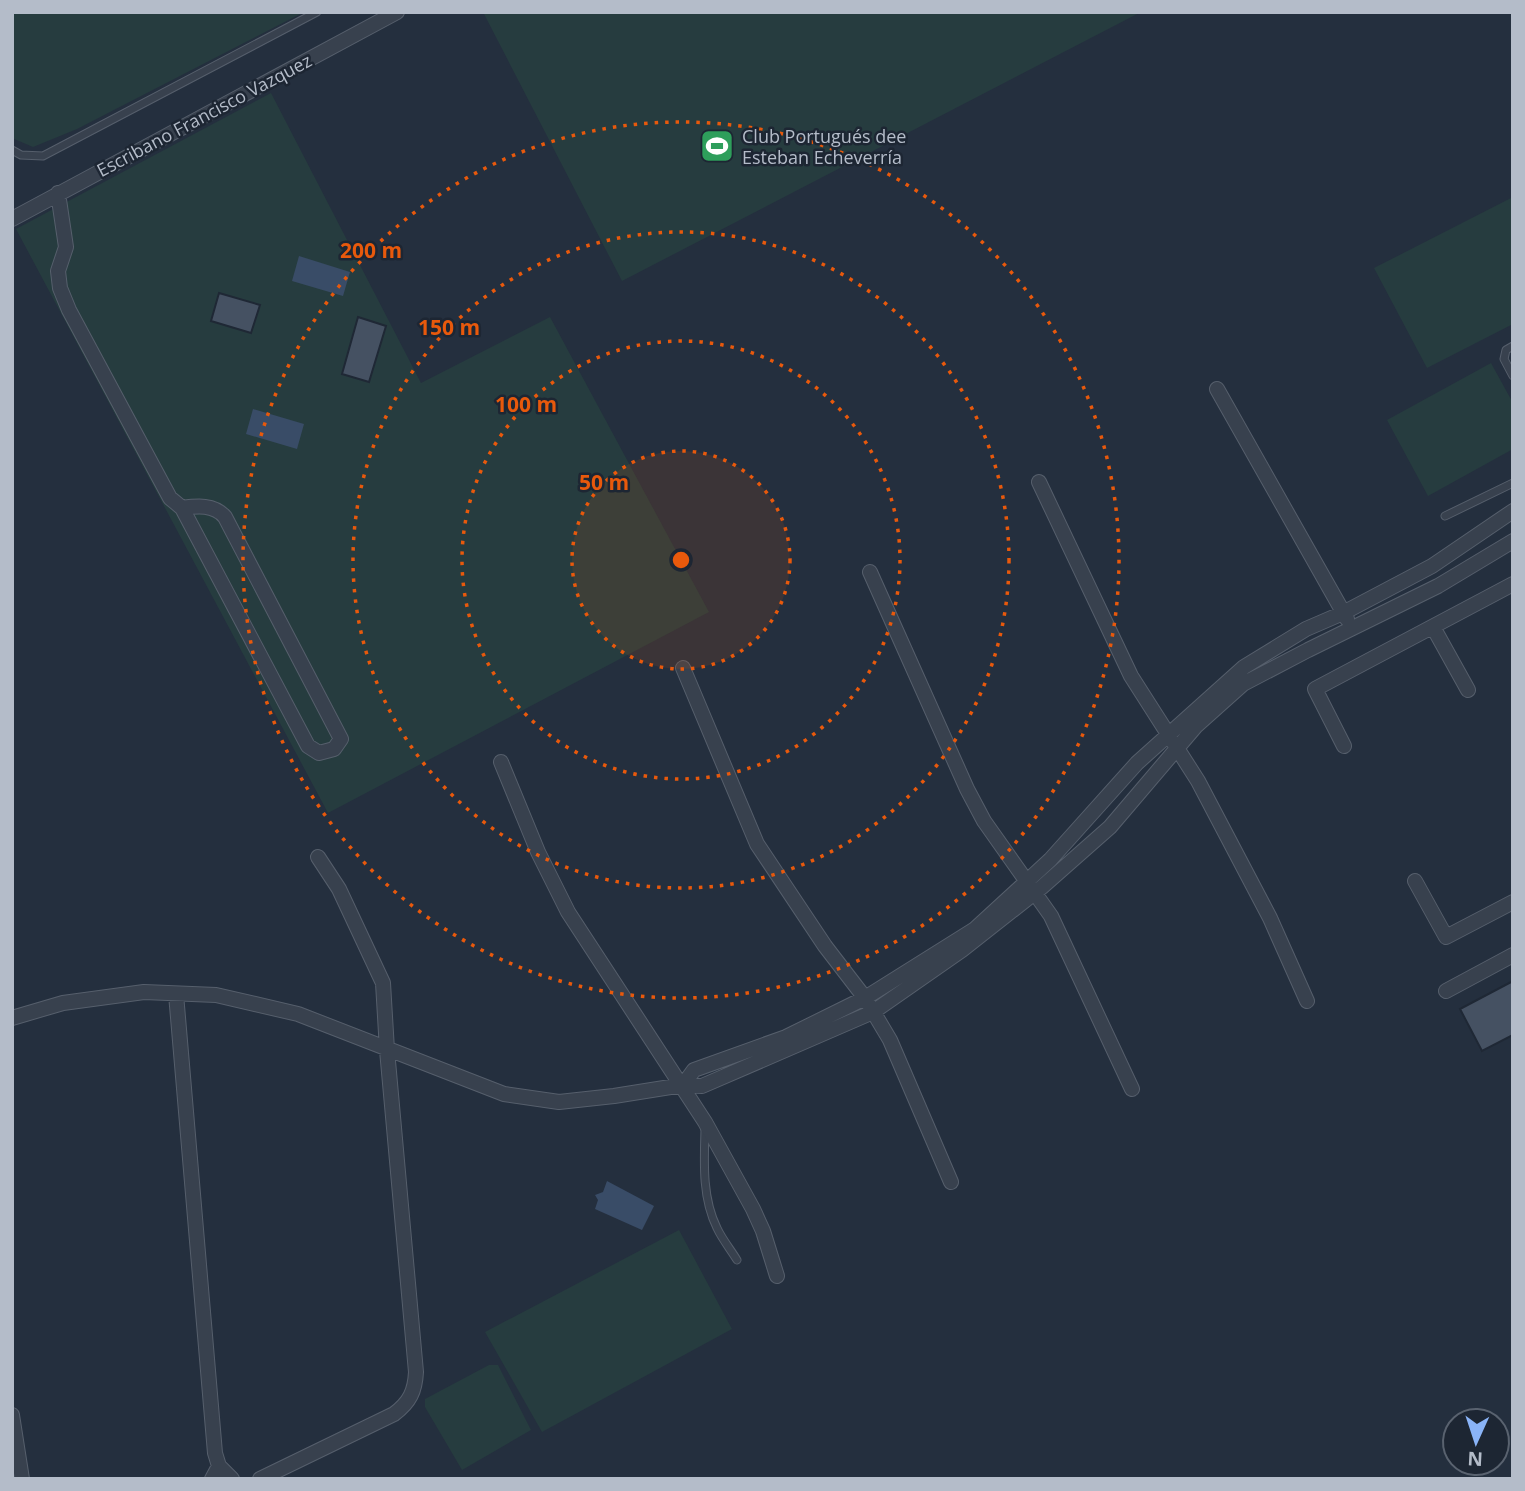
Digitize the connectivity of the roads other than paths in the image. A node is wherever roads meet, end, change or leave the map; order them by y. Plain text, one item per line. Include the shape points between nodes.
1 (317, 12) edge
2 (397, 12) edge
3 (12, 150) edge
4 (58, 193) junction
5 (12, 219) edge
6 (1513, 346) edge
7 (1512, 373) edge
8 (1217, 388) dead end
9 (1039, 482) dead end
10 (1513, 483) edge
11 (181, 508) junction
12 (1513, 511) edge
13 (1445, 516) dead end
14 (1513, 541) edge
15 (870, 572) dead end
16 (1513, 584) edge
17 (1343, 613) junction
18 (1433, 627) junction
19 (1352, 628) junction
20 (683, 668) dead end
21 (1468, 690) dead end
22 (1168, 734) junction
23 (1344, 746) dead end
24 (1177, 748) junction
25 (500, 762) dead end
26 (318, 857) dead end
27 (1415, 881) dead end
28 (1031, 887) junction
29 (1513, 902) edge
30 (1513, 955) edge
31 (1446, 991) dead end
32 (176, 994) junction
33 (864, 998) junction
34 (1307, 1001) dead end
35 (873, 1012) junction
36 (12, 1017) edge
37 (387, 1050) junction
38 (683, 1085) junction
39 (1132, 1089) dead end
40 (705, 1122) junction
41 (951, 1182) dead end
42 (737, 1260) dead end
43 (777, 1276) dead end
44 (12, 1415) edge
45 (215, 1472) edge
46 (22, 1479) edge
47 (232, 1479) edge
48 (260, 1479) edge

1 - 3 lane via 43,156
2 - 4 street, Escribano Francisco Vazquez
4 - 5 street, Escribano Francisco Vazquez
4 - 11 street via 66,247 58,271 60,288 170,498
6 - 7 lane via 1504,356
8 - 17 street
9 - 22 street via 1132,676
10 - 13 lane
11 - 11 street via 201,506 220,510 225,517 341,739 334,749 319,753 308,746
12 - 17 street via 1432,566
14 - 19 street via 1438,586
15 - 28 street via 967,789
16 - 18 street
17 - 19 street
17 - 22 street via 1306,629 1244,667
18 - 21 street
18 - 23 street via 1315,689
19 - 24 street via 1243,684
20 - 33 street via 757,845
22 - 24 street
22 - 28 street via 1050,860
24 - 28 street via 1110,827
24 - 34 street via 1270,918
25 - 38 street via 568,912
26 - 37 street via 339,889 383,983
27 - 29 street via 1446,937
28 - 33 street via 975,929
28 - 35 street via 962,950
28 - 39 street via 1051,916
30 - 31 street
32 - 36 street via 145,992 63,1003
32 - 37 street via 216,995 298,1014
32 - 45 street
33 - 35 street
33 - 38 street via 786,1037 694,1070
35 - 38 street via 702,1086
35 - 41 street via 890,1040
37 - 38 street via 504,1094 559,1101
37 - 48 street via 416,1371 411,1398 394,1414
38 - 40 street
40 - 42 lane via 708,1203 716,1227
40 - 43 street via 758,1220
44 - 46 street
45 - 47 street

